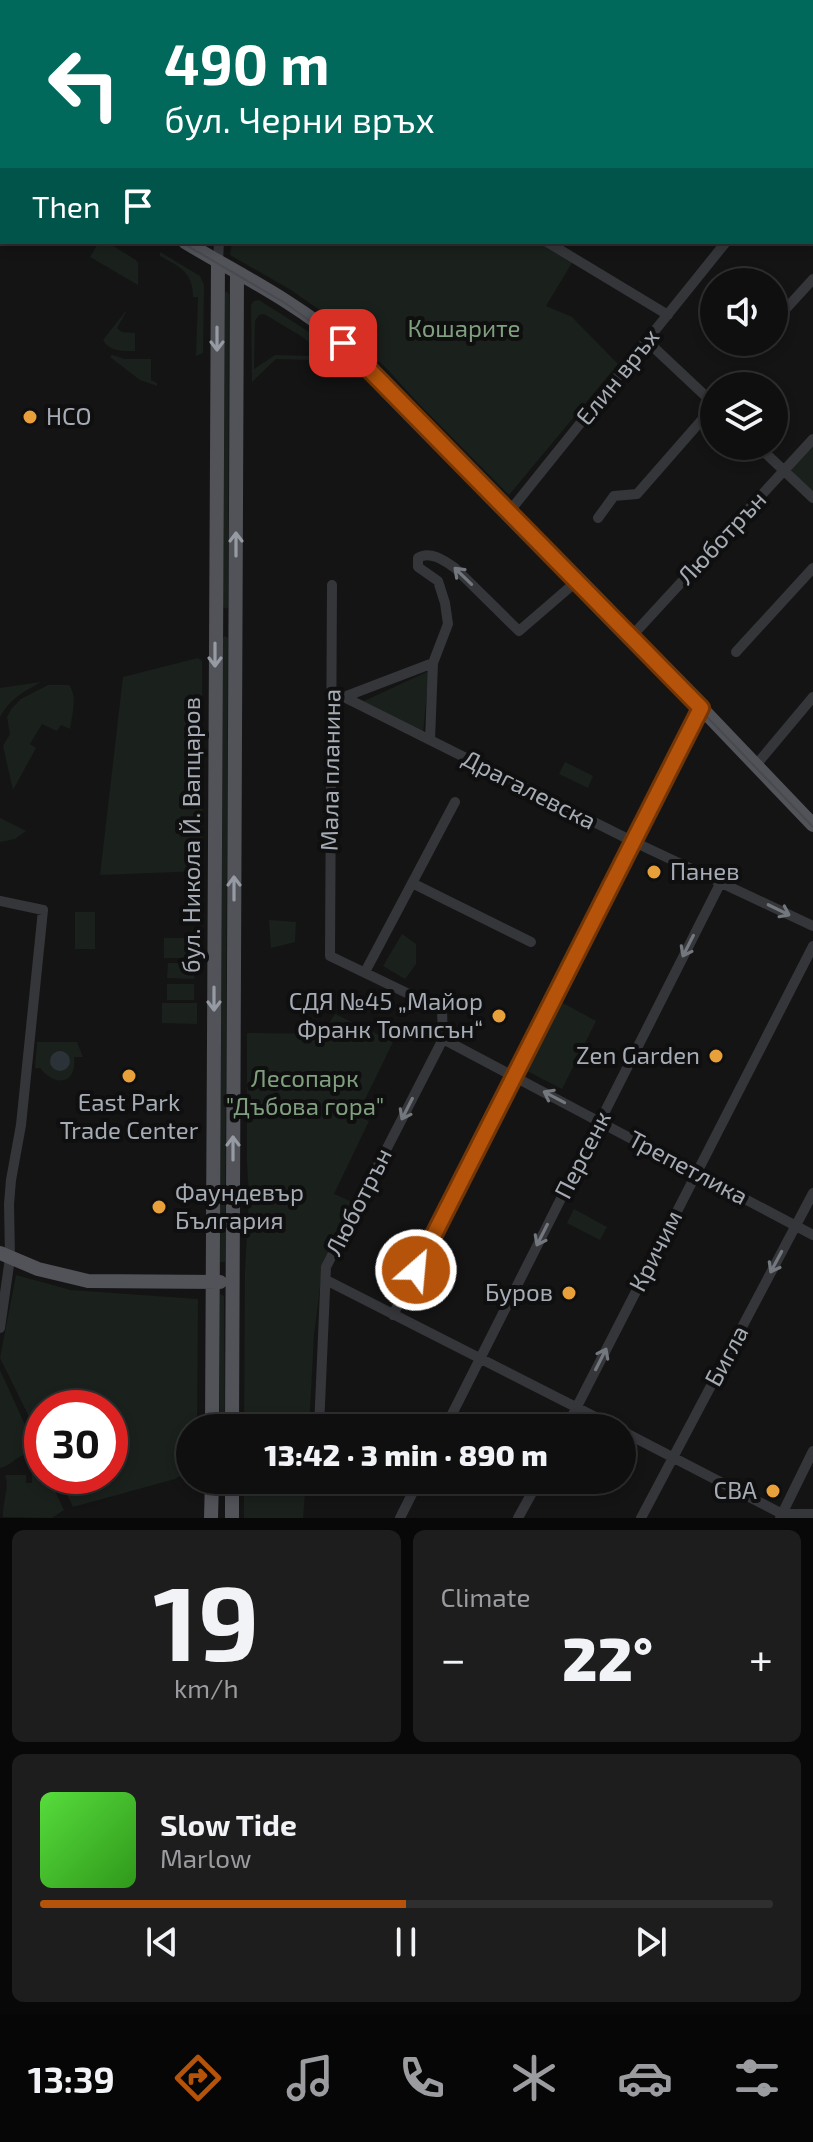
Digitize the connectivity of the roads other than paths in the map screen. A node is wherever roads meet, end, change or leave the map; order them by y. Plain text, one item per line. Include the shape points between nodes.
1 (188, 244) edge
2 (219, 244) edge
3 (550, 244) edge
4 (724, 244) edge
5 (218, 261) junction
6 (237, 273) junction
7 (813, 279) edge
8 (788, 306) edge
9 (668, 315) junction
10 (648, 342) junction
11 (700, 392) edge
12 (700, 421) edge
13 (812, 443) edge
14 (773, 460) edge
15 (784, 471) junction
16 (813, 498) edge
17 (509, 512) junction
18 (598, 518) dead end
19 (813, 568) edge
20 (577, 581) junction
21 (332, 585) dead end
22 (235, 623) junction
23 (215, 624) junction
24 (631, 637) junction
25 (736, 652) dead end
26 (433, 663) junction
27 (332, 696) junction
28 (344, 697) junction
29 (813, 697) edge
30 (701, 708) junction
31 (430, 740) junction
32 (756, 765) junction
33 (455, 802) dead end
34 (813, 825) edge
35 (632, 841) junction
36 (721, 882) junction
37 (412, 883) junction
38 (0, 901) edge
39 (813, 926) edge
40 (531, 942) dead end
41 (813, 946) edge
42 (365, 972) junction
43 (443, 1039) junction
44 (514, 1076) junction
45 (600, 1121) junction
46 (696, 1172) junction
47 (813, 1193) edge
48 (795, 1226) junction
49 (813, 1235) edge
50 (3, 1254) edge
51 (326, 1280) junction
52 (212, 1282) junction
53 (233, 1282) junction
54 (393, 1315) junction
55 (0, 1328) edge
56 (480, 1359) junction
57 (577, 1407) junction
58 (212, 1414) edge
59 (232, 1414) edge
60 (320, 1414) edge
61 (452, 1414) edge
62 (573, 1414) edge
63 (591, 1414) edge
64 (636, 1437) edge
65 (813, 1451) edge
66 (673, 1457) junction
67 (212, 1494) edge
68 (232, 1494) edge
69 (412, 1494) edge
70 (531, 1494) edge
71 (813, 1514) edge
72 (784, 1517) edge
73 (211, 1518) edge
74 (232, 1518) edge
75 (400, 1518) edge
76 (518, 1518) edge
77 (641, 1518) edge

1 - 5 main road
2 - 5 street, бул. Никола Й. Вапцаров
3 - 9 street
4 - 9 street, Елин връх
5 - 6 main road
5 -> 23 main road, бул. Никола Й. Вапцаров
6 - 17 main road via 339,339
22 -> 6 main road, бул. Никола Й. Вапцаров
7 - 8 street
9 - 10 street, Елин връх
10 - 11 street
10 - 17 street, Елин връх
12 - 18 street via 637,494 614,496
13 - 15 street, Люботрън
14 - 15 street
15 - 16 street
15 - 24 street, Люботрън
17 - 20 main road
19 - 25 street
20 - 24 main road
20 -> 26 street via 519,631 455,568 421,555 418,567 438,581 448,624
21 - 27 street, Мала планина
22 - 23 main road
53 -> 22 main road, бул. Никола Й. Вапцаров
23 -> 52 main road, бул. Никола Й. Вапцаров
24 - 30 main road
26 - 28 street
26 - 31 street
27 - 28 street, Драгалевска
27 - 42 street, Мала планина via 330,956
28 - 31 street, Драгалевска
29 - 32 street
30 - 32 main road
30 - 35 street
31 - 35 street, Драгалевска
32 - 34 main road
33 - 37 street
35 - 36 street, Драгалевска
35 - 44 street
36 -> 39 street, Драгалевска
36 -> 45 street, Персенк
37 - 40 street
37 - 42 street
38 - 50 street via 43,910
41 - 46 street, Кричим
42 - 43 street via 442,1010
43 - 44 street, Трепетлика
43 -> 51 street, Люботрън via 327,1264
45 -> 44 street, Трепетлика
44 - 54 street
45 - 46 street, Трепетлика
45 -> 56 street, Персенк
46 - 48 street, Трепетлика
57 -> 46 street, Кричим
47 - 48 street, Бигла
48 - 49 street, Трепетлика
48 -> 66 street, Бигла
50 - 52 main road via 88,1281
50 - 55 street
51 - 54 street
51 - 60 street
52 - 53 main road
52 - 58 main road, бул. Никола Й. Вапцаров
53 - 59 main road, бул. Никола Й. Вапцаров
54 - 56 street
56 - 57 street
56 - 61 street, Персенк
57 - 62 street, Кричим
57 - 63 street
64 - 66 street
65 - 72 street
66 - 72 street
66 - 77 street, Бигла
67 - 73 main road
68 - 74 main road
69 - 75 street
70 - 76 street
71 - 72 street

